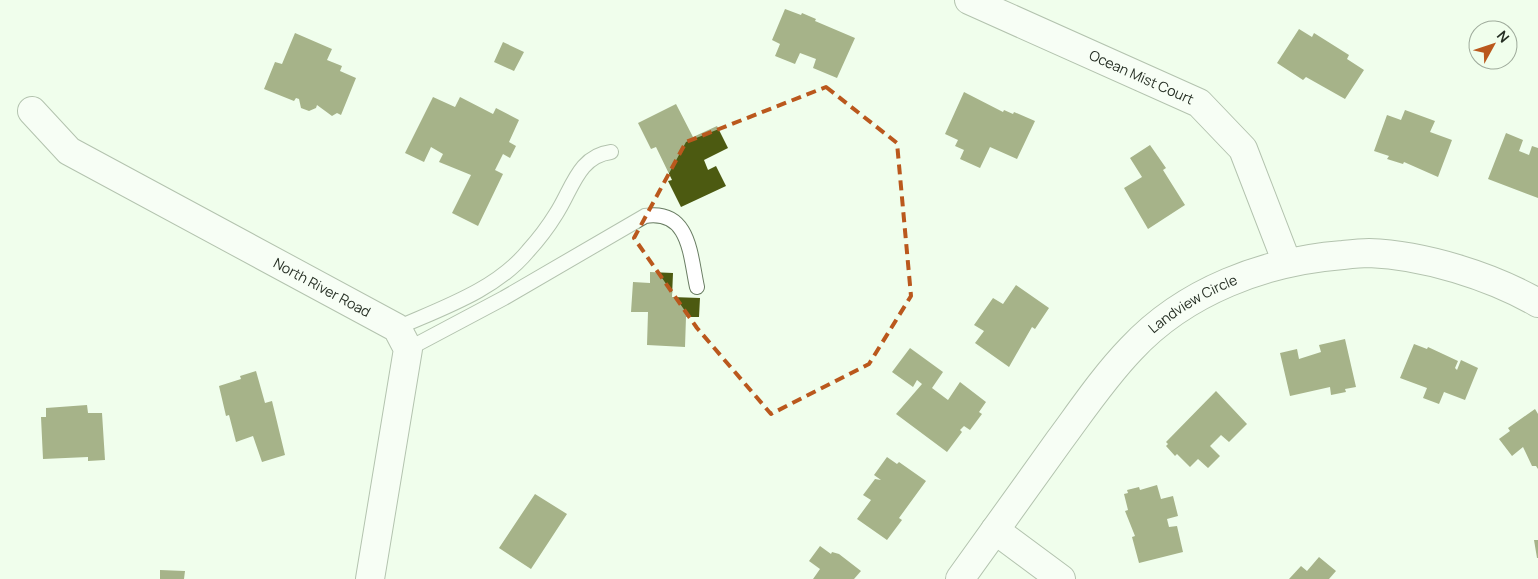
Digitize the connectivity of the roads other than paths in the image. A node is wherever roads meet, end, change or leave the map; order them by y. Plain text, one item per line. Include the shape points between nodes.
1 (969, 0) edge
2 (32, 111) dead end
3 (611, 152) dead end
4 (1287, 263) junction
5 (697, 287) dead end
6 (1538, 303) edge
7 (402, 339) junction
8 (995, 530) junction
9 (370, 579) edge
10 (960, 579) edge
11 (1061, 579) edge

1 - 4 street, Ocean Mist Court via 1199,103 1243,149
2 - 7 street, North River Road via 69,151
3 - 7 lane via 594,156 583,166 556,214 527,252 502,275
4 - 6 street, Landview Circle via 1369,253 1420,260 1470,273
4 - 8 street, Landview Circle via 1240,278 1197,297 1162,320 1131,348 1104,379
5 - 7 lane via 687,239 681,227 669,217 656,214 645,216 504,298
7 - 9 street
8 - 10 street, Landview Circle
8 - 11 street

